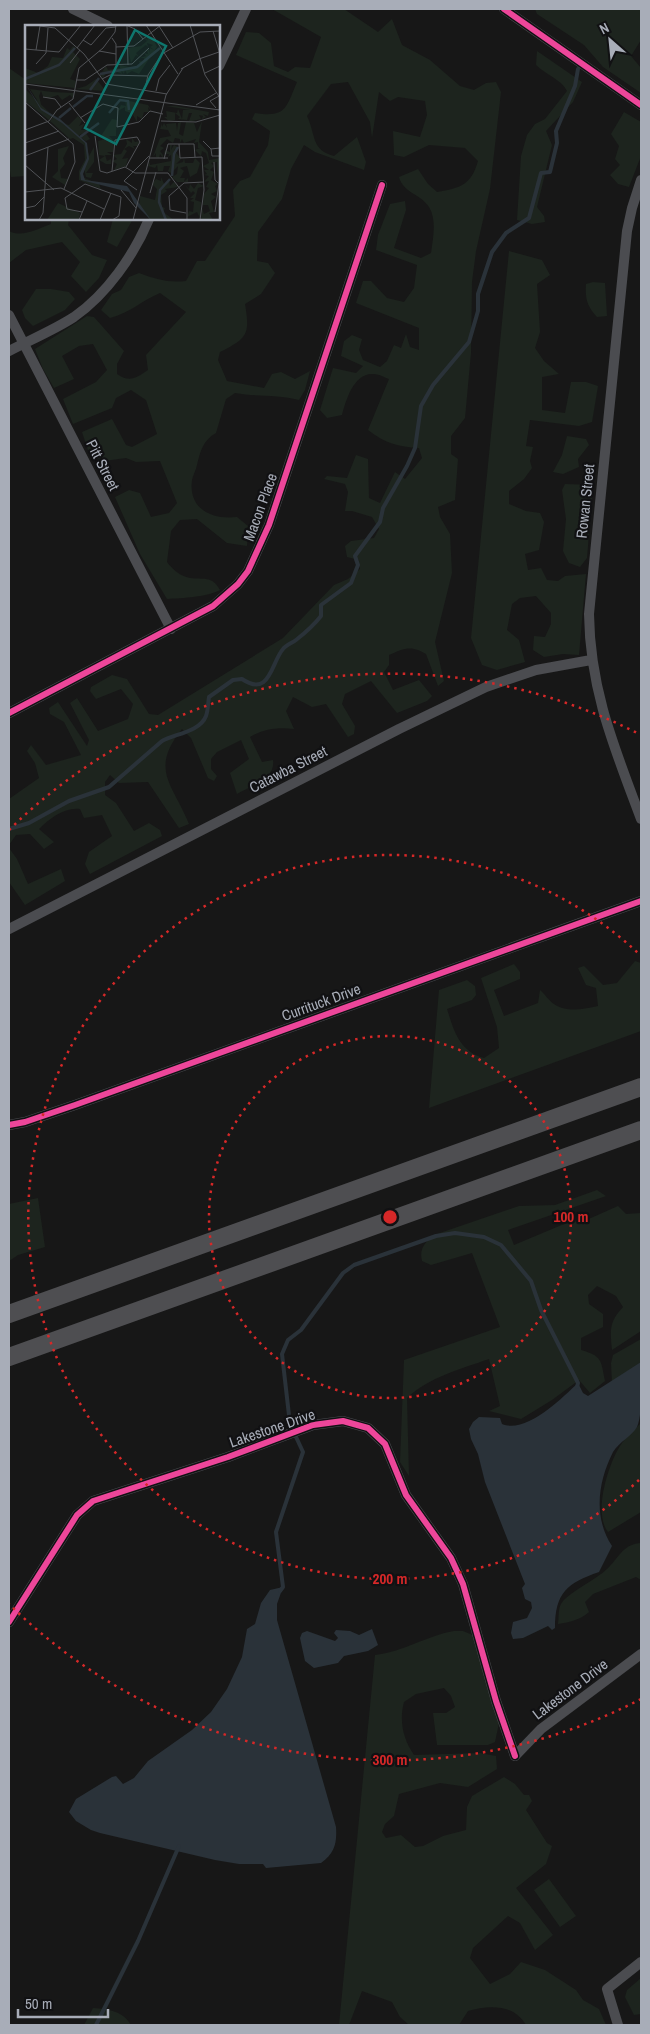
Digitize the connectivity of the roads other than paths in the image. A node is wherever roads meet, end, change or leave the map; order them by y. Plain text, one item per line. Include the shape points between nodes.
1 (73, 9) edge
2 (246, 9) edge
3 (504, 9) edge
4 (106, 25) edge
5 (220, 64) edge
6 (641, 105) edge
7 (641, 180) edge
8 (382, 185) dead end
9 (149, 220) edge
10 (9, 315) edge
11 (24, 343) junction
12 (9, 351) edge
13 (171, 630) junction
14 (591, 660) junction
15 (9, 712) edge
16 (641, 819) edge
17 (641, 901) edge
18 (9, 929) edge
19 (641, 1086) edge
20 (9, 1125) edge
21 (641, 1130) edge
22 (9, 1314) edge
23 (9, 1357) edge
24 (9, 1622) edge
25 (641, 1654) edge
26 (641, 1962) edge
27 (618, 2025) edge

1 - 4 street
2 - 5 street
3 - 6 street
7 - 14 street, Rowan Street via 632,208 622,281 589,614
8 - 13 street, Macon Place via 268,526 248,571 214,606
9 - 11 street via 135,248 98,296 76,316
10 - 11 street, Pitt Street
11 - 12 street
11 - 13 street, Pitt Street
13 - 15 street, Macon Place
14 - 16 street, Rowan Street via 606,724
14 - 18 street, Catawba Street via 536,670 486,687
17 - 20 street, Currituck Drive via 75,1105
19 - 22 highway
21 - 23 highway
24 - 25 street, Lakestone Drive via 77,1515 93,1501 313,1425 344,1421 368,1428 385,1444 406,1495 451,1558 475,1619 496,1701 515,1756 541,1729
26 - 27 street via 607,1989

